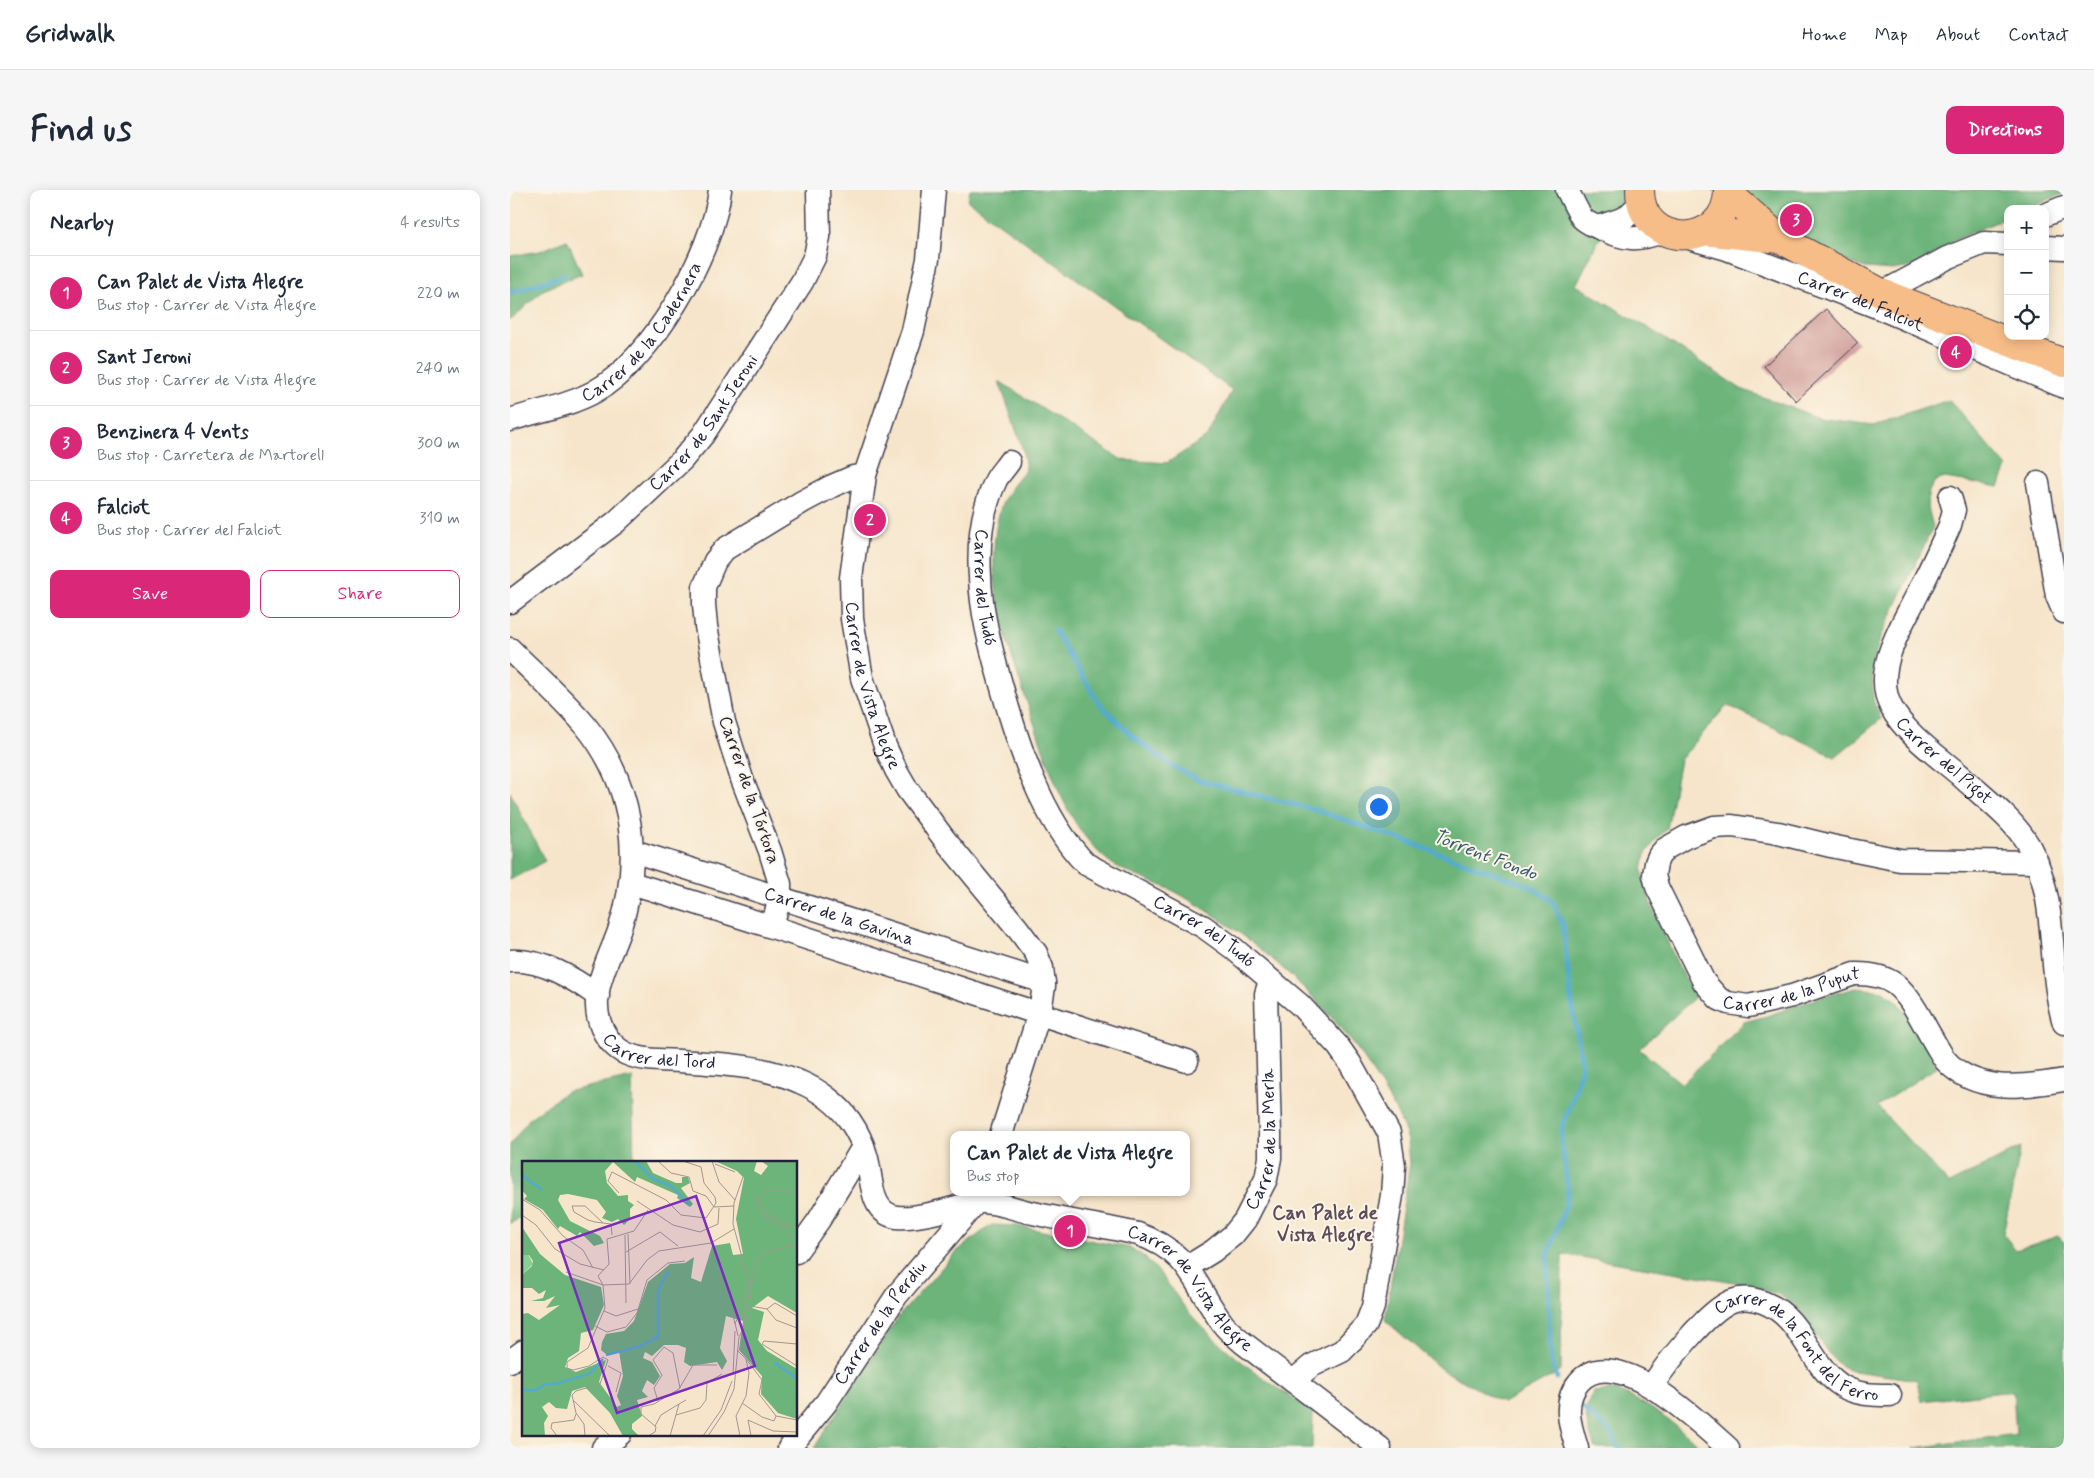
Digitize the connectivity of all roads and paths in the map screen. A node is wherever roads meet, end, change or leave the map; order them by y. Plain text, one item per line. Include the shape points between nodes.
1 (720, 190) edge
2 (818, 190) edge
3 (934, 190) edge
4 (1567, 190) edge
5 (1728, 190) edge
6 (1640, 194) edge
7 (2064, 207) edge
8 (2049, 213) edge
9 (1598, 227) junction
10 (1683, 233) junction
11 (2004, 234) edge
12 (1780, 239) junction
13 (1984, 243) junction
14 (2004, 244) edge
15 (2049, 247) edge
16 (2064, 248) edge
17 (1882, 293) junction
18 (1940, 332) junction
19 (2018, 345) junction
20 (2064, 363) edge
21 (2064, 387) edge
22 (510, 420) edge
23 (1009, 462) dead end
24 (865, 475) junction
25 (2038, 483) dead end
26 (1950, 497) dead end
27 (510, 602) edge
28 (2064, 612) edge
29 (510, 649) edge
30 (633, 851) junction
31 (2037, 862) junction
32 (631, 883) junction
33 (780, 898) junction
34 (772, 926) junction
35 (510, 961) edge
36 (1270, 981) junction
37 (1044, 982) junction
38 (598, 996) junction
39 (1039, 1015) junction
40 (2064, 1023) edge
41 (1187, 1061) dead end
42 (2064, 1080) edge
43 (1002, 1131) edge
44 (863, 1147) junction
45 (978, 1197) edge
46 (800, 1240) edge
47 (1187, 1267) junction
48 (522, 1352) edge
49 (510, 1361) edge
50 (1292, 1381) junction
51 (1652, 1386) junction
52 (1890, 1396) dead end
53 (618, 1436) edge
54 (603, 1448) edge
55 (789, 1448) edge
56 (1380, 1448) edge
57 (1576, 1448) edge
58 (1728, 1448) edge

1 - 22 street, Carrer de la Cadernera via 716,216 685,287 642,351 623,371 593,393
2 - 27 street, Carrer de Sant Jeroni via 819,237 815,256 802,282 703,435 682,460 616,522
3 - 24 street, Carrer de Vista Alegre via 928,259 915,322
4 - 9 street via 1583,219
5 - 10 main road via 1720,217
5 - 12 main road
6 - 9 street via 1625,218
6 - 10 main road via 1652,222
7 - 8 street
9 - 10 street via 1623,238 1634,239
10 - 12 main road
10 - 18 street, Carrer del Falciot
11 - 13 street
12 - 17 main road
13 - 14 street
13 - 17 street via 1947,258
15 - 16 street
17 - 19 main road
18 - 19 main road
18 - 21 street, Carrer del Falciot
19 - 20 main road
23 - 36 street, Carrer del Tudó via 996,479 988,500 980,548 980,578 990,643 1005,699 1023,754 1059,831 1072,851 1086,864 1204,927
24 - 33 street, Carrer de la Tórtora via 832,486 725,549 715,561 704,587 706,626 724,722 770,850 780,884
24 - 37 street, Carrer de Vista Alegre via 851,578 852,618 862,678 882,738 907,789 1036,953
25 - 28 street via 2057,596
26 - 31 street, Carrer del Pigot via 1954,510 1950,525 1890,654 1885,682 1887,695 1890,707 1906,728 2011,822
29 - 30 street, Carrer del Tord via 584,725 606,755 623,795
30 - 32 street, Carrer del Tord
30 - 33 street, Carrer de la Gavina
31 - 40 street, Carrer del Pigot via 2048,896 2058,1004
31 - 42 street, Carrer de la Puput via 1900,860 1732,826 1714,827 1673,844 1659,856 1654,875 1704,982 1719,999 1748,1006 1792,996 1854,974 1884,977 1904,991 1945,1060 1964,1076 2000,1086
32 - 34 street, Carrer de la Gavina
32 - 38 street, Carrer del Tord
33 - 34 street, Carrer de la Tórtora
33 - 37 street, Carrer de la Gavina
34 - 39 street, Carrer de la Gavina
35 - 38 street via 536,964 560,973
36 - 47 street, Carrer de la Merla via 1266,994 1270,1134 1266,1179 1246,1220 1213,1251
36 - 50 street, Carrer del Tudó via 1300,1005 1350,1062 1388,1133 1394,1166 1382,1263 1366,1325 1342,1352 1311,1366
37 - 39 street, Carrer de Vista Alegre
38 - 44 street, Carrer del Tord via 596,1006 600,1024 608,1039 626,1054 764,1069 802,1082 822,1094 850,1120
39 - 41 street, Carrer de la Gavina
39 - 43 street, Carrer de Vista Alegre
44 - 45 street, Carrer del Tord via 875,1199 886,1213 897,1217 913,1216
44 - 46 street
45 - 47 street, Carrer de Vista Alegre via 1138,1234 1168,1248
45 - 55 street, Carrer de la Perdiu via 897,1296 826,1403
47 - 50 street, Carrer de Vista Alegre via 1224,1325
48 - 49 street
50 - 56 street, Carrer de Vista Alegre
51 - 52 street, Carrer de la Font del Ferro via 1678,1350 1722,1306 1745,1298 1758,1300 1783,1314 1798,1330 1821,1368 1842,1386 1865,1395
51 - 57 street via 1634,1377 1607,1372 1592,1372 1582,1378 1573,1389 1568,1405
51 - 58 street
53 - 54 street

